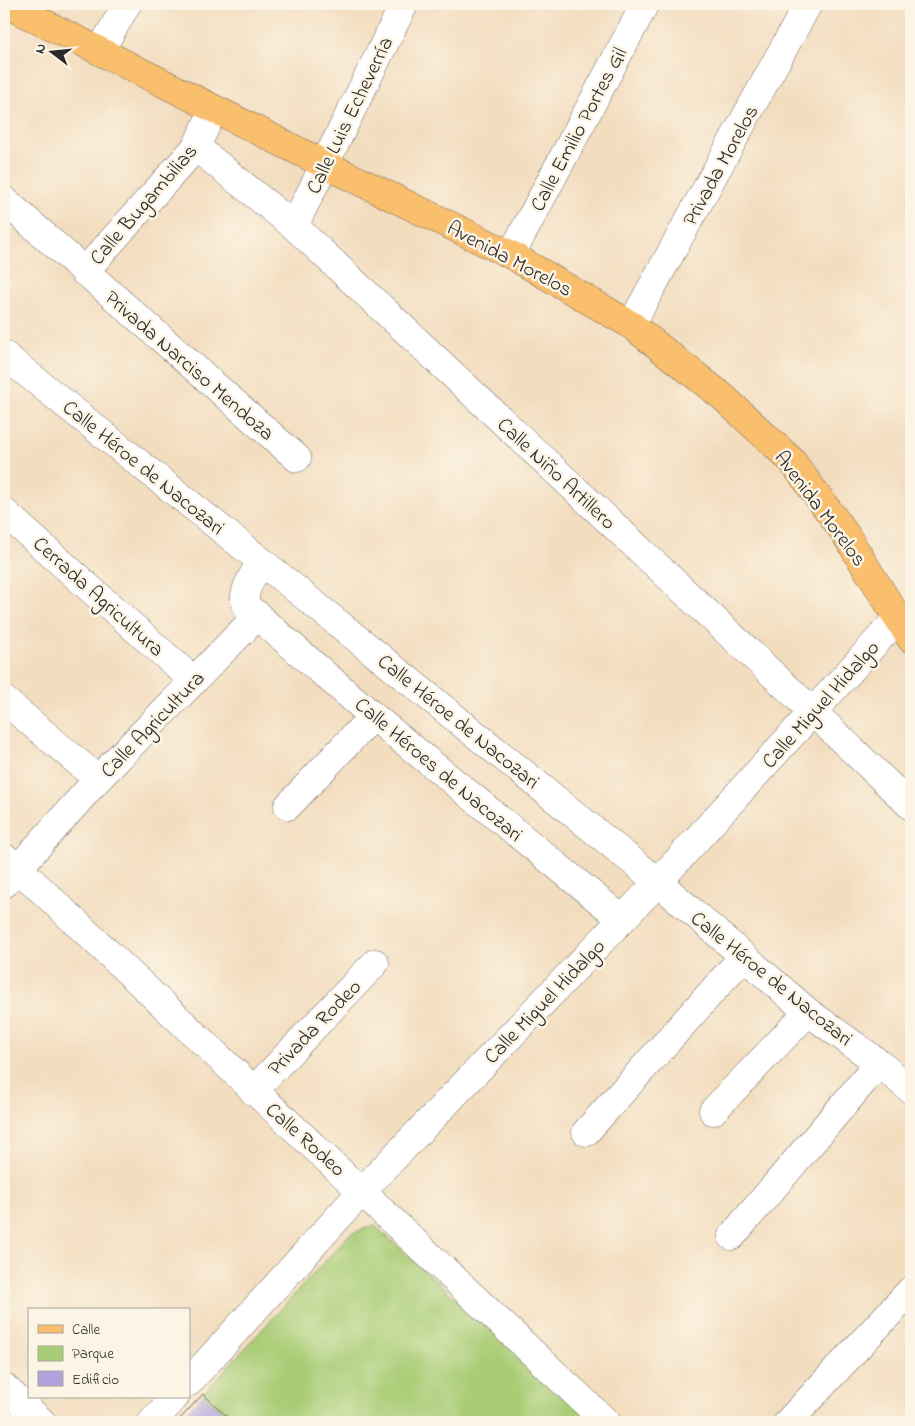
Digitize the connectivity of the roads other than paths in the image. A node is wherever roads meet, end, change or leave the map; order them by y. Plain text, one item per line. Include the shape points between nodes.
1 (6, 4) edge
2 (127, 4) edge
3 (404, 4) edge
4 (645, 4) edge
5 (808, 4) edge
6 (100, 51) junction
7 (214, 109) junction
8 (196, 147) junction
9 (324, 164) junction
10 (4, 200) edge
11 (294, 226) junction
12 (511, 255) junction
13 (84, 272) junction
14 (631, 325) junction
15 (4, 355) edge
16 (297, 458) dead end
17 (4, 512) edge
18 (261, 560) junction
19 (258, 615) junction
20 (905, 629) edge
21 (194, 681) junction
22 (4, 700) edge
23 (814, 712) junction
24 (373, 716) junction
25 (98, 779) junction
26 (288, 806) dead end
27 (911, 806) edge
28 (9, 870) edge
29 (658, 882) junction
30 (622, 920) junction
31 (743, 957) junction
32 (375, 963) dead end
33 (808, 1012) junction
34 (879, 1063) junction
35 (253, 1090) junction
36 (911, 1090) edge
37 (713, 1111) dead end
38 (586, 1132) dead end
39 (362, 1191) junction
40 (732, 1236) dead end
41 (911, 1290) edge
42 (190, 1381) edge
43 (4, 1387) edge
44 (174, 1398) edge
45 (42, 1422) edge
46 (152, 1422) edge
47 (606, 1422) edge
48 (788, 1422) edge

1 - 6 main road, Avenida Morelos
2 - 6 street
3 - 9 street, Calle Luis Echeverría
4 - 12 street, Calle Emilio Portes Gil
5 - 14 street, Privada Morelos
6 - 7 main road, Avenida Morelos
7 - 8 street, Calle Bugambilias
7 - 9 main road, Avenida Morelos
8 - 11 street, Calle Niño Artillero
8 - 13 street, Calle Bugambilias
9 - 11 street, Calle Luis Echeverría
9 - 12 main road, Avenida Morelos
10 - 13 street, Privada Narciso Mendoza
11 - 23 street, Calle Niño Artillero
12 - 14 main road, Avenida Morelos
13 - 16 street, Privada Narciso Mendoza
14 - 20 main road, Avenida Morelos via 724,397 792,461 844,532
15 - 18 street, Calle Héroe de Nacozari
17 - 21 street, Cerrada Agricultura
18 - 19 street via 243,600 246,607
18 - 29 street, Calle Héroe de Nacozari
19 - 21 street, Calle Agricultura
19 - 24 street, Calle Héroes de Nacozari
20 - 23 street, Calle Miguel Hidalgo
21 - 25 street, Calle Agricultura
22 - 25 street
23 - 27 street, Calle Niño Artillero
23 - 29 street, Calle Miguel Hidalgo
24 - 26 street
24 - 30 street, Calle Héroes de Nacozari
25 - 28 street, Calle Agricultura
28 - 35 street, Calle Rodeo
29 - 30 street, Calle Miguel Hidalgo
29 - 31 street, Calle Héroe de Nacozari
30 - 39 street, Calle Miguel Hidalgo
31 - 33 street, Calle Héroe de Nacozari
31 - 38 street
32 - 35 street, Privada Rodeo
33 - 34 street, Calle Héroe de Nacozari
33 - 37 street
34 - 36 street, Calle Héroe de Nacozari
34 - 40 street
35 - 39 street, Calle Rodeo
39 - 42 street, Calle Miguel Hidalgo
39 - 47 street, Calle Rodeo
41 - 48 street
43 - 45 street
44 - 46 street

